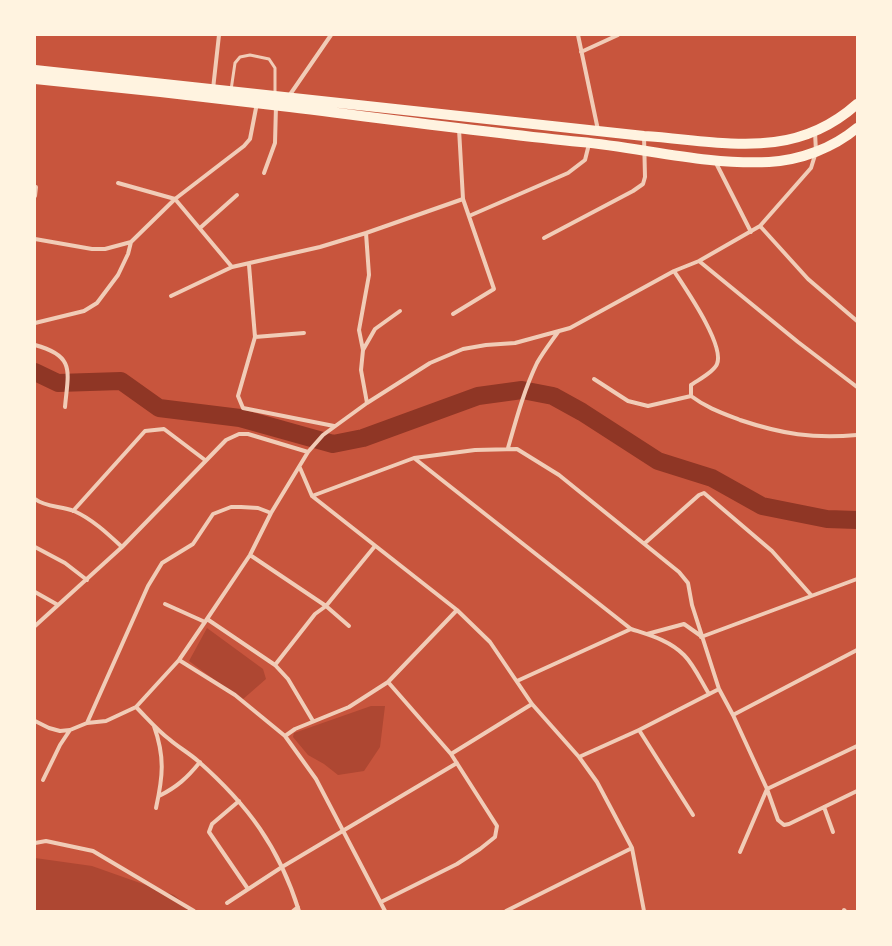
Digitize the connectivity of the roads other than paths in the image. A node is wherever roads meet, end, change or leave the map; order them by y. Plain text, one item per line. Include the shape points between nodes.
1 (219, 35) edge
2 (331, 35) edge
3 (578, 35) edge
4 (618, 35) edge
5 (581, 52) junction
6 (35, 70) edge
7 (35, 78) edge
8 (212, 93) junction
9 (231, 96) junction
10 (288, 97) junction
11 (258, 99) junction
12 (277, 102) junction
13 (857, 104) edge
14 (857, 128) edge
15 (459, 129) junction
16 (598, 131) junction
17 (815, 132) junction
18 (644, 136) junction
19 (589, 143) junction
20 (643, 151) junction
21 (816, 152) junction
22 (715, 160) junction
23 (264, 173) dead end
24 (118, 183) dead end
25 (36, 187) dead end
26 (35, 196) edge
27 (237, 196) dead end
28 (175, 199) junction
29 (463, 199) junction
30 (469, 216) junction
31 (760, 226) junction
32 (200, 228) junction
33 (751, 232) junction
34 (366, 233) junction
35 (544, 238) dead end
36 (35, 239) edge
37 (131, 242) junction
38 (699, 261) junction
39 (249, 264) junction
40 (232, 267) junction
41 (674, 270) junction
42 (171, 296) dead end
43 (400, 311) dead end
44 (453, 314) dead end
45 (857, 321) edge
46 (35, 323) edge
47 (558, 332) junction
48 (304, 333) dead end
49 (254, 337) junction
50 (35, 345) edge
51 (363, 350) junction
52 (594, 379) dead end
53 (857, 387) edge
54 (692, 396) junction
55 (368, 403) junction
56 (65, 407) dead end
57 (334, 426) junction
58 (857, 435) edge
59 (508, 448) junction
60 (308, 452) junction
61 (414, 458) junction
62 (205, 460) junction
63 (300, 468) junction
64 (312, 496) junction
65 (35, 499) edge
66 (73, 511) junction
67 (271, 513) junction
68 (646, 543) junction
69 (375, 546) junction
70 (35, 547) edge
71 (122, 547) junction
72 (250, 555) junction
73 (857, 579) edge
74 (87, 580) junction
75 (35, 592) edge
76 (811, 595) junction
77 (165, 604) dead end
78 (58, 605) junction
79 (326, 606) junction
80 (457, 610) junction
81 (206, 621) junction
82 (35, 626) edge
83 (349, 626) dead end
84 (631, 629) junction
85 (647, 634) junction
86 (701, 636) junction
87 (857, 650) edge
88 (179, 660) junction
89 (274, 665) junction
90 (388, 682) junction
91 (517, 682) junction
92 (719, 688) junction
93 (709, 694) junction
94 (532, 704) junction
95 (136, 707) junction
96 (733, 715) junction
97 (35, 721) edge
98 (314, 721) junction
99 (87, 722) junction
100 (154, 725) junction
101 (70, 730) junction
102 (639, 730) junction
103 (285, 736) junction
104 (857, 746) edge
105 (450, 754) junction
106 (579, 757) junction
107 (200, 762) junction
108 (457, 763) junction
109 (43, 780) dead end
110 (767, 789) junction
111 (857, 791) edge
112 (159, 796) junction
113 (239, 801) junction
114 (824, 807) junction
115 (156, 808) dead end
116 (693, 815) dead end
117 (344, 830) junction
118 (833, 832) dead end
119 (35, 843) edge
120 (632, 848) junction
121 (740, 852) dead end
122 (282, 867) junction
123 (248, 889) junction
124 (382, 902) junction
125 (227, 903) dead end
126 (299, 909) edge
127 (194, 911) edge
128 (293, 911) edge
129 (386, 911) edge
130 (506, 911) edge
131 (643, 911) edge

1 - 8 street
2 - 10 street
3 - 5 street
4 - 5 street
5 - 16 street
6 - 8 highway
7 - 8 highway
8 - 9 highway
9 - 11 highway
9 - 12 lane via 236,63 240,57 250,55 269,59 275,68
10 - 12 highway
10 - 16 highway
11 - 12 highway
11 - 28 street via 250,139
12 - 15 highway
12 - 23 street via 276,143
13 - 17 highway via 837,120
14 - 21 highway
15 - 19 highway
15 - 29 street
16 - 18 highway
17 - 18 highway via 794,140 763,144
17 - 21 street
18 - 20 street
19 - 20 highway
19 - 30 street via 585,160 568,173
20 - 22 highway
20 - 35 street via 643,184
21 - 22 highway via 768,162
21 - 31 street via 811,168
22 - 33 street
24 - 28 street
25 - 26 street
27 - 32 street
28 - 32 street
28 - 37 street
29 - 30 street
29 - 34 street
30 - 44 street via 494,290
31 - 33 street
31 - 45 street via 808,279
32 - 40 street
33 - 38 street
34 - 39 street
34 - 51 street via 369,275 358,330
36 - 37 street via 92,249 105,249
37 - 46 street via 118,275 97,302 84,311
38 - 41 street
38 - 53 street
39 - 40 street
39 - 49 street
40 - 42 street
41 - 47 street via 600,312
41 - 54 street via 704,318 715,340 718,354 715,368 691,385
43 - 51 street via 375,329
47 - 55 street via 515,344 463,349 430,363
47 - 59 street via 533,372
48 - 49 street
49 - 57 street via 238,396 243,408
50 - 56 street via 60,355 66,363 68,374
51 - 55 street via 362,370
52 - 54 street via 628,401 648,406
54 - 58 street via 710,409 788,434 832,437
55 - 57 street
57 - 60 street
59 - 61 street
59 - 68 street via 523,451 559,475
60 - 62 street via 248,434 238,434 226,440
60 - 63 street
61 - 64 street
61 - 84 street
62 - 66 street via 164,429 145,431
62 - 71 street
63 - 64 street
63 - 67 street
64 - 69 street
65 - 66 street
66 - 71 street via 95,523
67 - 72 street
67 - 99 street via 241,506 212,514 193,544 162,564 148,586
68 - 76 street via 699,494 704,493 772,551
68 - 86 street via 679,572 688,584
69 - 79 street
69 - 80 street
70 - 74 street
71 - 74 street
72 - 79 street
72 - 81 street
73 - 76 street
74 - 78 street
75 - 78 street
76 - 86 street
77 - 81 street
78 - 82 street
79 - 83 street
79 - 89 street via 315,614
80 - 90 street
80 - 91 street via 490,642
81 - 88 street
81 - 89 street
84 - 85 street
84 - 91 street
85 - 86 street via 684,624
85 - 93 street via 671,645 684,655
86 - 92 street
87 - 96 street
88 - 95 street
88 - 103 street via 235,695
89 - 98 street via 288,679
90 - 98 street via 349,708
90 - 105 street
91 - 94 street
92 - 93 street
92 - 96 street
93 - 102 street
94 - 105 street
94 - 106 street
95 - 99 street via 106,721
95 - 100 street
96 - 110 street
97 - 101 street via 60,731
98 - 103 street
99 - 101 street
100 - 107 street via 168,739
100 - 112 street via 163,760
101 - 109 street
102 - 106 street
102 - 116 street
103 - 117 street via 316,778
104 - 110 street
105 - 108 street
106 - 120 street via 597,782
107 - 112 street via 187,779
107 - 113 street
108 - 117 street
108 - 124 street via 497,826 495,837 457,864
110 - 114 street via 778,820 784,824
110 - 121 street
111 - 114 street
112 - 115 street
113 - 122 street via 261,827
113 - 123 street via 212,824 210,832
114 - 118 street
117 - 122 street
117 - 124 street
119 - 127 street via 46,841 93,851
120 - 130 street
120 - 131 street
122 - 123 street
122 - 126 street
123 - 125 street
124 - 129 street
126 - 128 street

